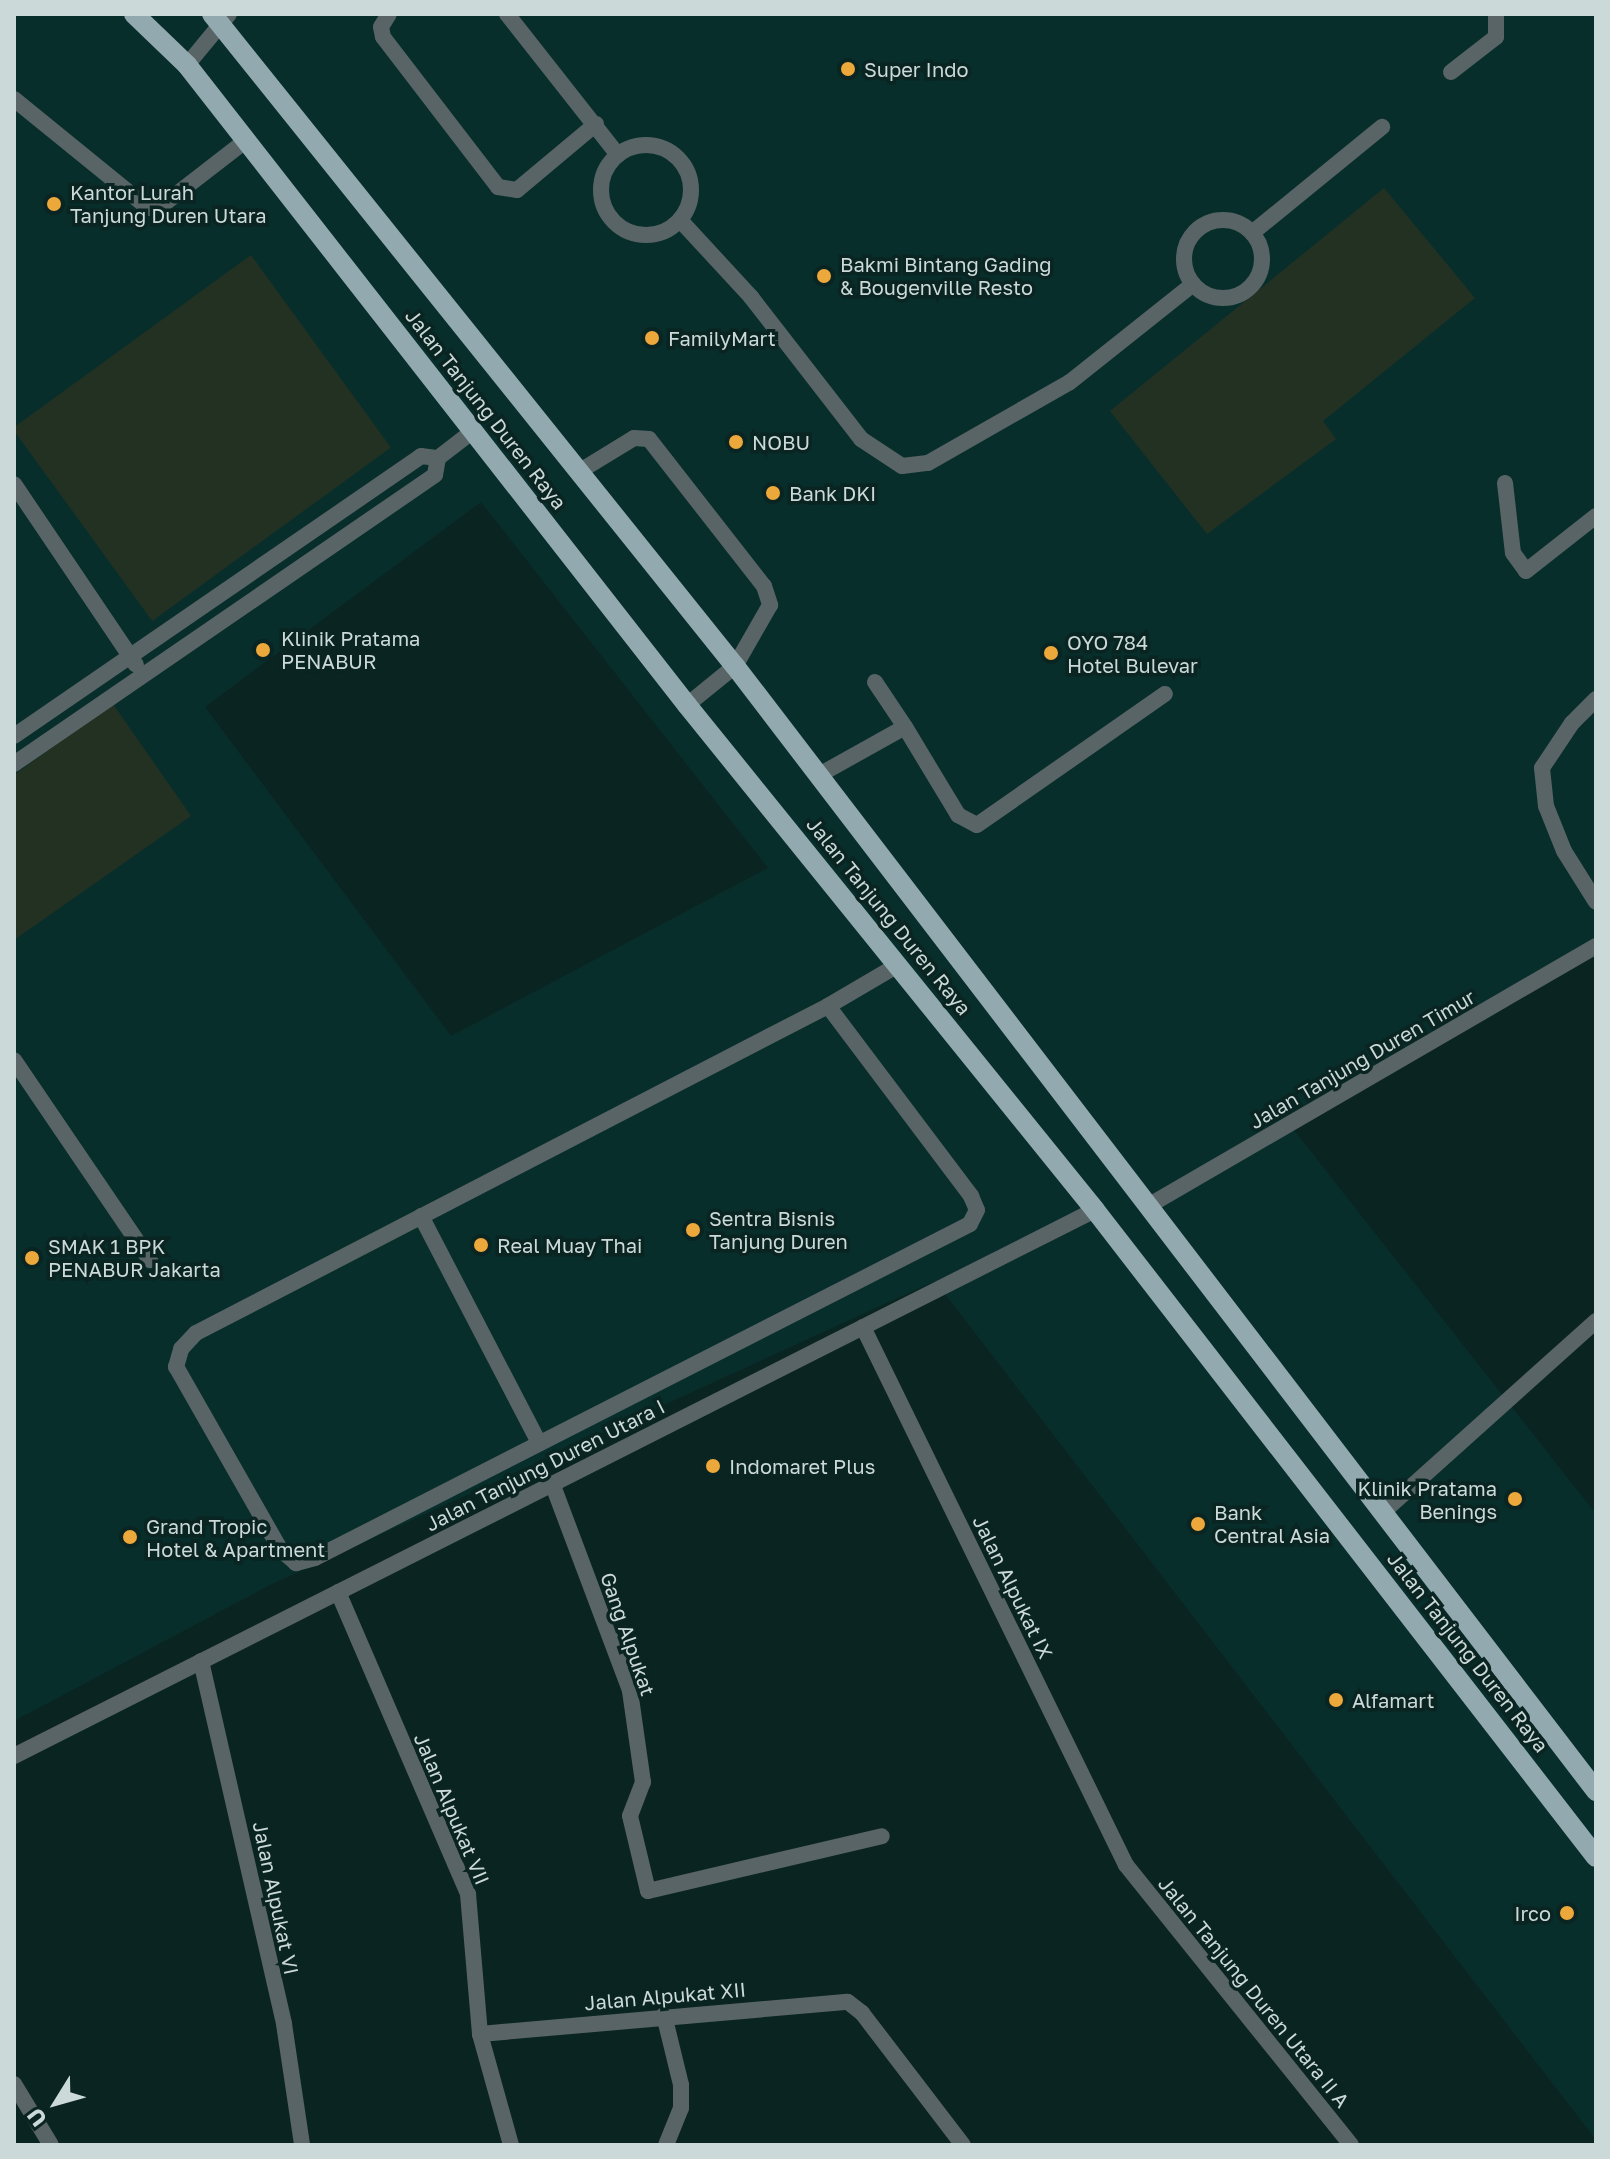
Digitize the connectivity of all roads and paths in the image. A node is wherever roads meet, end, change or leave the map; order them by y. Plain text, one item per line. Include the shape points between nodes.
1 (134, 14) edge
2 (389, 14) edge
3 (507, 14) edge
4 (1496, 14) edge
5 (221, 17) edge
6 (187, 65) junction
7 (1451, 72) dead end
8 (14, 99) edge
9 (596, 124) junction
10 (1382, 127) dead end
11 (245, 141) junction
12 (618, 155) junction
13 (680, 220) junction
14 (1252, 233) junction
15 (1193, 284) junction
16 (473, 431) junction
17 (438, 458) junction
18 (580, 471) junction
19 (1505, 483) dead end
20 (14, 484) edge
21 (1596, 516) edge
22 (131, 657) junction
23 (735, 666) junction
24 (144, 676) junction
25 (875, 682) dead end
26 (1165, 694) dead end
27 (1596, 699) edge
28 (687, 705) junction
29 (905, 727) junction
30 (14, 736) edge
31 (14, 764) edge
32 (819, 775) junction
33 (1596, 902) edge
34 (1596, 946) edge
35 (898, 965) junction
36 (828, 1006) junction
37 (14, 1060) edge
38 (1148, 1206) junction
39 (1095, 1210) junction
40 (421, 1216) junction
41 (150, 1260) dead end
42 (1596, 1321) edge
43 (863, 1327) junction
44 (539, 1443) junction
45 (552, 1483) junction
46 (1382, 1513) junction
47 (338, 1592) junction
48 (201, 1661) junction
49 (14, 1756) edge
50 (1596, 1791) edge
51 (882, 1836) dead end
52 (1596, 1857) edge
53 (1126, 1865) joint
54 (664, 2015) junction
55 (480, 2034) junction
56 (14, 2084) edge
57 (51, 2145) edge
58 (302, 2145) edge
59 (511, 2145) edge
60 (666, 2145) edge
61 (963, 2145) edge
62 (1351, 2145) edge

1 - 6 main road, Jalan Tanjung Duren Raya
2 - 9 street via 381,27 383,37 498,187 517,190
3 - 9 street
4 - 7 street via 1496,37
5 - 6 street
5 - 18 main road, Jalan Tanjung Duren Raya
6 - 11 main road, Jalan Tanjung Duren Raya
8 - 11 street via 148,208 160,207
9 - 12 street
10 - 14 street
11 - 16 main road, Jalan Tanjung Duren Raya
12 - 13 street via 647,145 676,157 685,168 691,195
12 - 13 street via 602,180 606,211 616,223 641,235 669,229
13 - 15 street via 751,297 861,439 902,466 928,463 1070,382
14 - 15 street via 1243,225 1216,221 1193,234 1184,259
14 - 15 street via 1262,268 1249,289 1239,296 1214,298
16 - 17 street
16 - 28 main road, Jalan Tanjung Duren Raya
17 - 22 street via 421,456
17 - 24 street via 435,475
18 - 23 main road, Jalan Tanjung Duren Raya
18 - 23 street via 634,438 649,439 764,586 770,605
19 - 21 street via 1513,553 1526,571
20 - 22 street
22 - 24 street
22 - 30 street
23 - 28 street
23 - 32 main road, Jalan Tanjung Duren Raya
24 - 31 street
25 - 29 street
26 - 29 street via 977,825 958,815
27 - 33 street via 1572,723 1542,768 1546,806 1564,851
28 - 35 main road, Jalan Tanjung Duren Raya
29 - 32 street
32 - 38 main road, Jalan Tanjung Duren Raya
34 - 38 street, Jalan Tanjung Duren Timur
35 - 36 street
35 - 39 main road, Jalan Tanjung Duren Raya
36 - 40 street
36 - 44 street via 971,1196 977,1210 970,1224
37 - 41 street
38 - 46 main road, Jalan Tanjung Duren Raya
39 - 43 street, Jalan Tanjung Duren Utara I
39 - 52 main road, Jalan Tanjung Duren Raya
40 - 44 street
40 - 44 street via 196,1333 181,1349 176,1367 280,1549 296,1563
42 - 46 street
43 - 45 street, Jalan Tanjung Duren Utara I
43 - 53 street, Jalan Alpukat IX
45 - 47 street, Jalan Tanjung Duren Utara I
45 - 51 street, Gang Alpukat via 633,1705 643,1782 630,1816 648,1891
46 - 50 main road, Jalan Tanjung Duren Raya
47 - 48 street, Jalan Tanjung Duren Utara I
47 - 55 street, Jalan Alpukat VII via 468,1894
48 - 49 street, Jalan Tanjung Duren Utara I
48 - 58 street, Jalan Alpukat VI via 284,2024
53 - 62 street, Jalan Tanjung Duren Utara II A
54 - 55 street, Jalan Alpukat XII
54 - 60 street via 681,2085 681,2108
54 - 61 street, Jalan Alpukat XII via 853,2004
55 - 59 street, Jalan Alpukat VII
56 - 57 street

